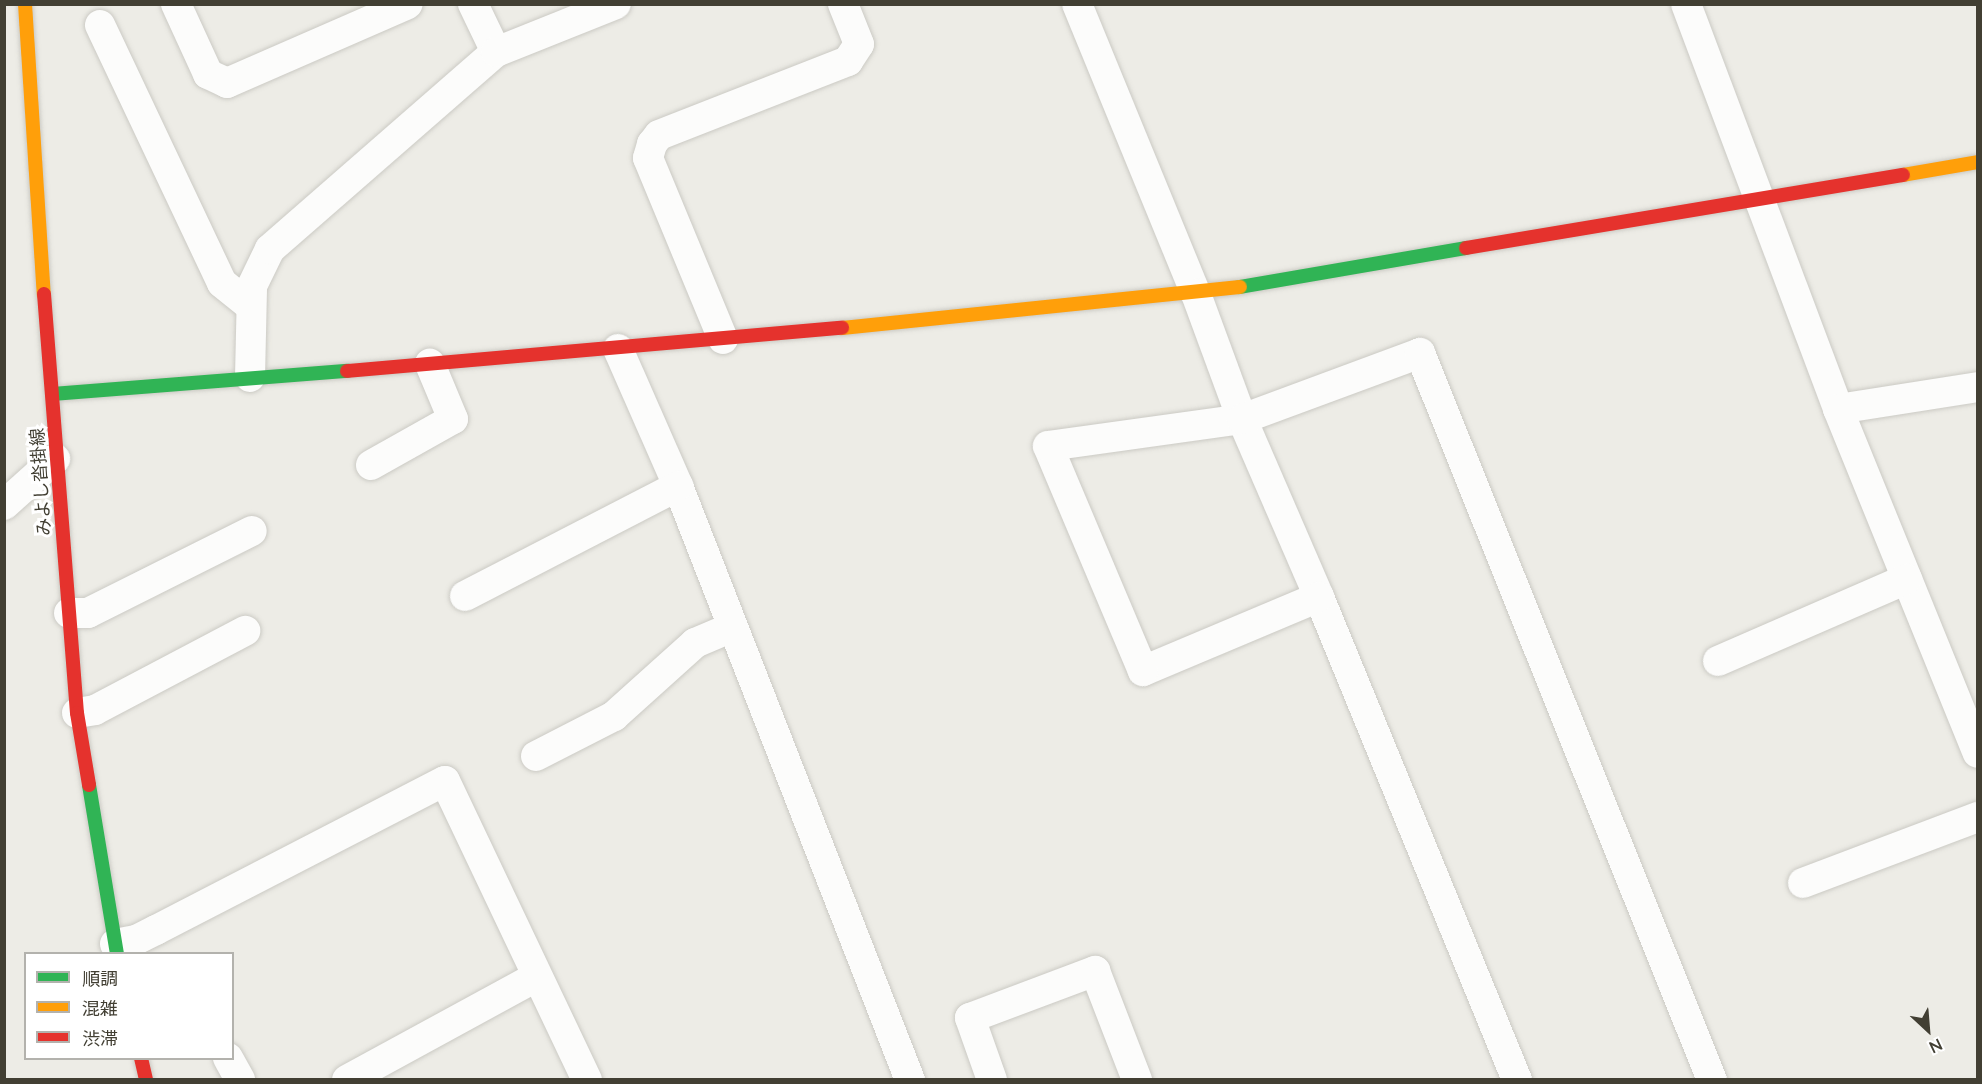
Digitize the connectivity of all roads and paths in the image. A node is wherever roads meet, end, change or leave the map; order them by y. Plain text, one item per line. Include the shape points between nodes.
1 (25, 4) edge
2 (176, 4) edge
3 (408, 4) edge
4 (473, 4) edge
5 (616, 4) edge
6 (843, 4) edge
7 (1077, 4) edge
8 (1686, 4) edge
9 (100, 25) dead end
10 (496, 52) junction
11 (1977, 162) edge
12 (1757, 198) junction
13 (1196, 294) junction
14 (250, 306) junction
15 (723, 339) junction
16 (618, 350) junction
17 (430, 364) junction
18 (250, 377) junction
19 (1977, 387) edge
20 (53, 394) junction
21 (1838, 409) junction
22 (1242, 419) junction
23 (55, 459) junction
24 (371, 465) dead end
25 (678, 486) junction
26 (4, 505) edge
27 (252, 531) dead end
28 (1907, 579) junction
29 (465, 596) dead end
30 (1319, 597) junction
31 (69, 613) junction
32 (731, 628) junction
33 (245, 632) dead end
34 (1718, 661) dead end
35 (77, 714) junction
36 (1977, 753) edge
37 (536, 756) dead end
38 (1977, 817) edge
39 (1803, 882) dead end
40 (162, 942) edge
41 (116, 949) edge
42 (536, 977) junction
43 (141, 1060) edge
44 (229, 1060) edge
45 (146, 1080) edge
46 (240, 1080) edge
47 (347, 1080) edge
48 (587, 1080) edge
49 (910, 1080) edge
50 (992, 1080) edge
51 (1137, 1080) edge
52 (1516, 1080) edge
53 (1712, 1080) edge

1 - 20 street, みよし沓掛線
2 - 3 street via 208,74 227,83
4 - 10 street
5 - 10 street
6 - 15 street via 859,44 848,61 659,135 652,144 648,158
7 - 13 street
8 - 12 street
9 - 14 street via 222,283
10 - 14 street via 270,249 257,269
11 - 12 street
12 - 13 street
12 - 21 street
13 - 15 street
13 - 22 street
14 - 18 street
15 - 16 street
16 - 17 street
16 - 25 street
17 - 18 street
17 - 24 street via 453,419
18 - 20 street
19 - 21 street
20 - 23 street, みよし沓掛線
21 - 28 street
22 - 30 street
22 - 30 street via 1048,446 1143,671
22 - 53 street via 1420,353
23 - 26 street
23 - 31 street, みよし沓掛線
25 - 29 street
25 - 32 street
27 - 31 street via 88,613
28 - 34 street
28 - 36 street
30 - 52 street
31 - 35 street, みよし沓掛線
32 - 37 street via 695,643 614,716
32 - 49 street
33 - 35 street via 95,710
35 - 41 street, みよし沓掛線
38 - 39 street
40 - 41 street via 136,940
40 - 42 street via 445,781
42 - 47 street
42 - 48 street
43 - 45 street
44 - 46 street
50 - 51 street via 970,1018 1095,971

